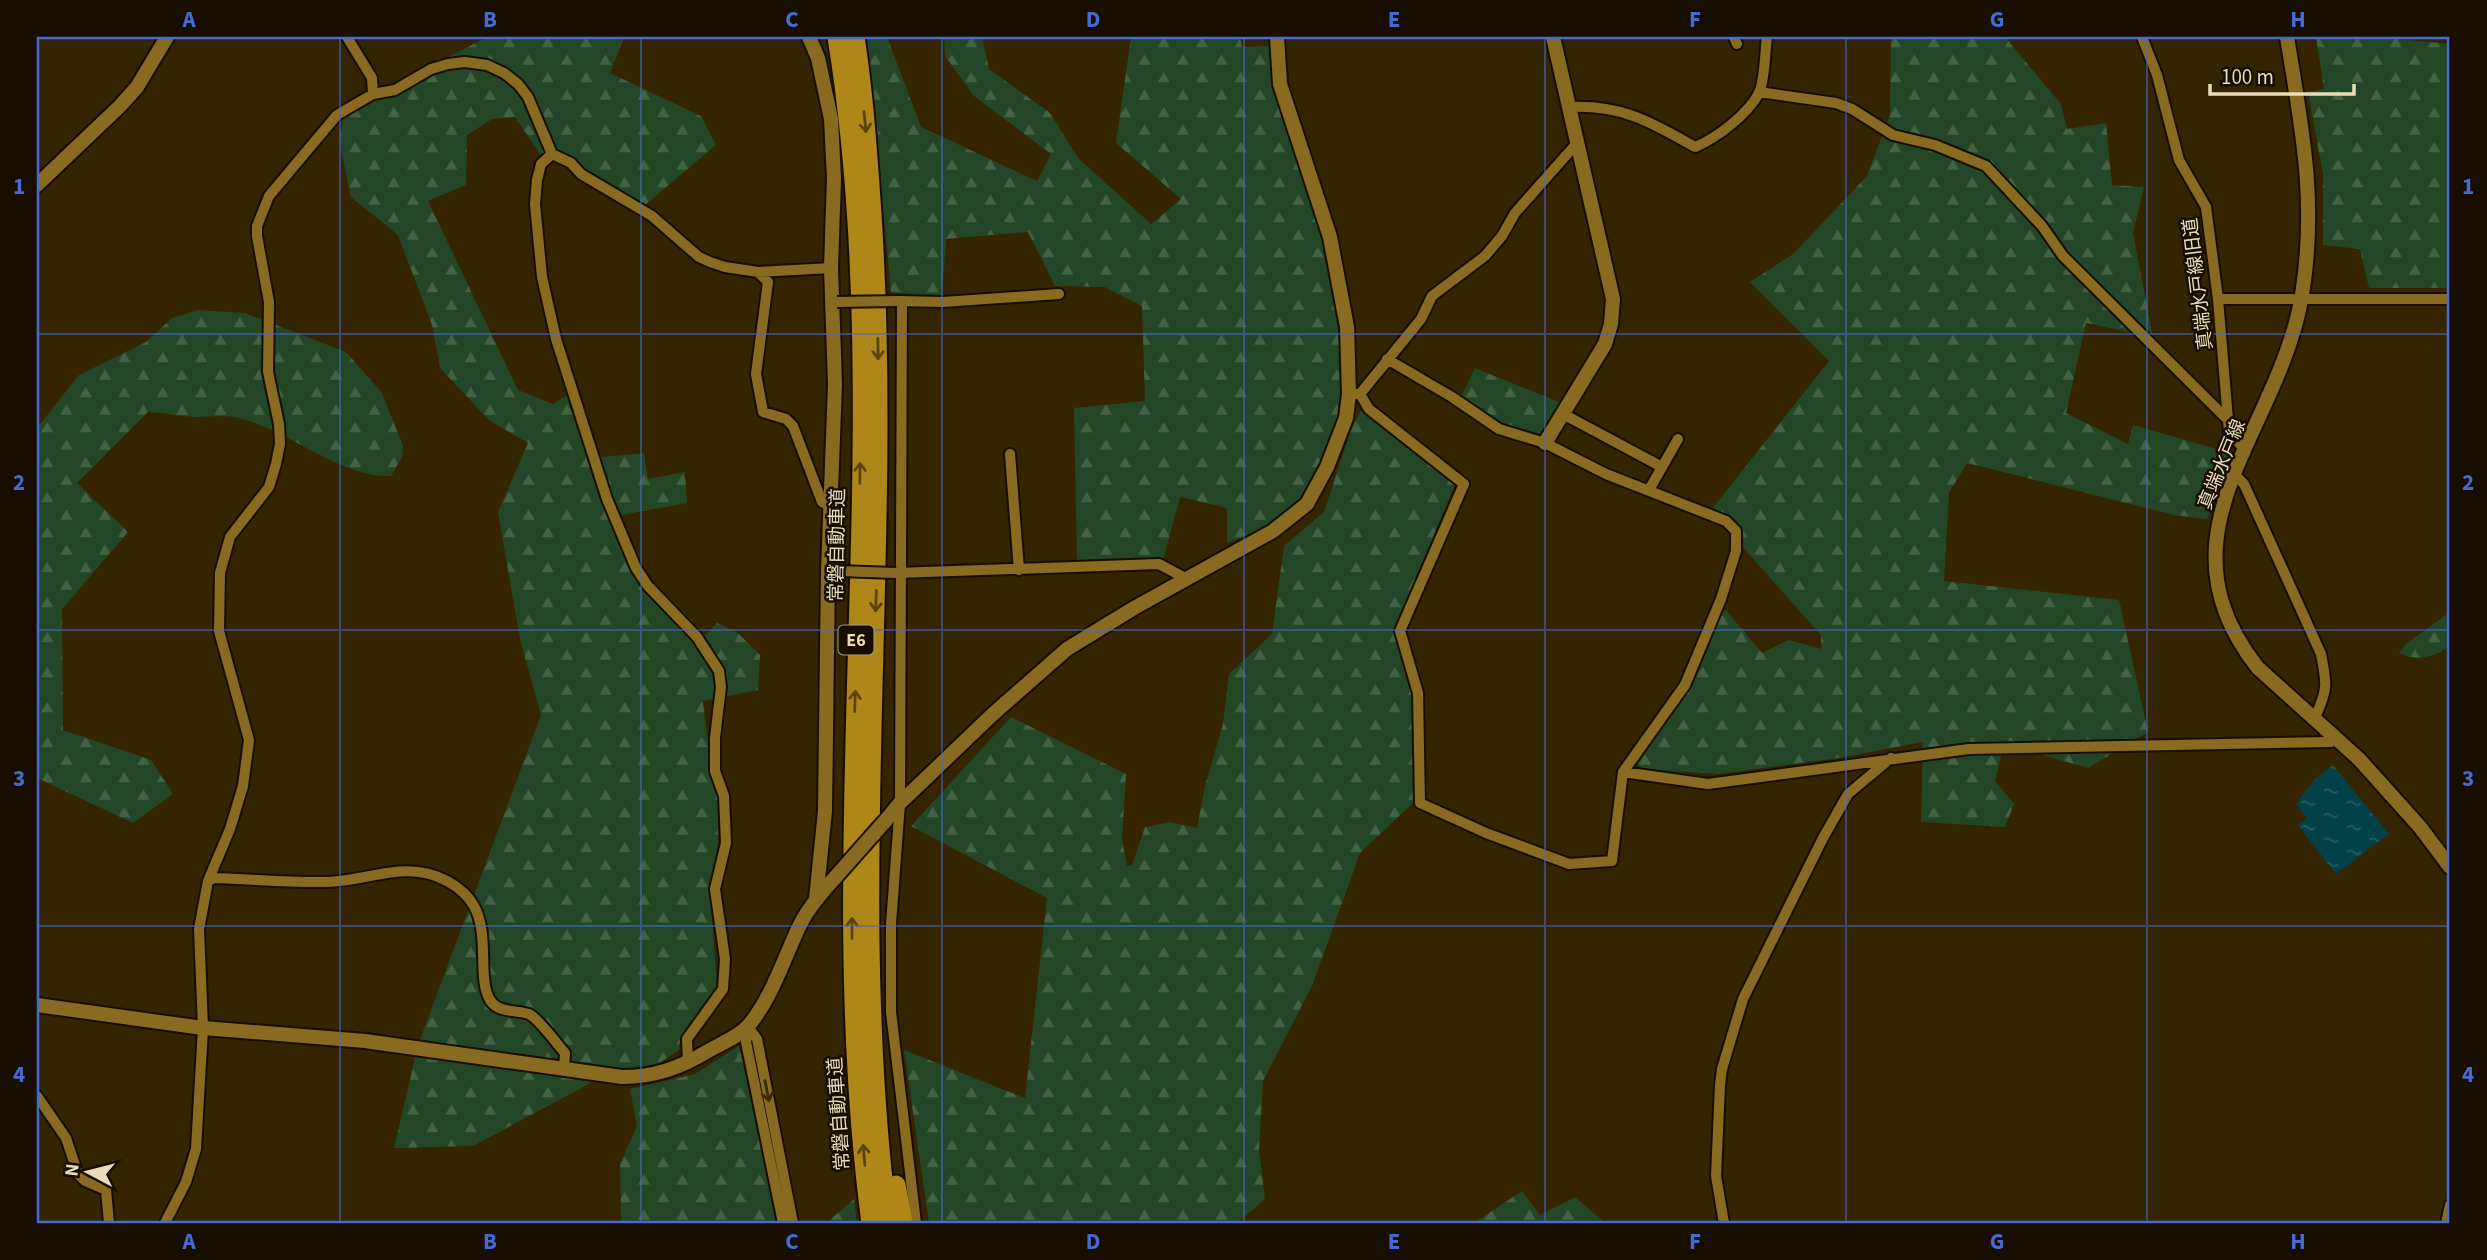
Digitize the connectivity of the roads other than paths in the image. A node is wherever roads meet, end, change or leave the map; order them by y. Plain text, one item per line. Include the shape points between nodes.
1 (167, 37) edge
2 (347, 37) edge
3 (809, 37) edge
4 (1277, 37) edge
5 (1553, 37) edge
6 (1767, 37) edge
7 (2142, 37) edge
8 (2287, 37) edge
9 (847, 46) edge
10 (1759, 92) junction
11 (373, 94) junction
12 (1570, 107) junction
13 (1578, 142) junction
14 (552, 154) junction
15 (37, 185) edge
16 (831, 268) junction
17 (758, 272) junction
18 (1059, 294) dead end
19 (2218, 299) junction
20 (2450, 299) edge
21 (2301, 300) junction
22 (900, 301) junction
23 (834, 302) junction
24 (1387, 359) junction
25 (1354, 394) junction
26 (1563, 414) junction
27 (2228, 420) junction
28 (1678, 439) dead end
29 (1545, 443) junction
30 (2245, 450) junction
31 (1010, 454) dead end
32 (1662, 467) junction
33 (2234, 474) junction
34 (1649, 490) junction
35 (831, 506) junction
36 (1019, 570) junction
37 (833, 571) junction
38 (899, 573) junction
39 (1186, 579) junction
40 (2315, 717) junction
41 (2331, 742) dead end
42 (1891, 758) junction
43 (1623, 772) junction
44 (900, 803) junction
45 (2450, 867) edge
46 (208, 881) junction
47 (816, 900) junction
48 (37, 1004) edge
49 (872, 1025) junction
50 (748, 1027) junction
51 (203, 1028) junction
52 (688, 1063) junction
53 (564, 1068) junction
54 (37, 1096) edge
55 (2450, 1205) edge
56 (108, 1223) edge
57 (165, 1223) edge
58 (783, 1223) edge
59 (793, 1223) edge
60 (871, 1223) edge
61 (888, 1223) edge
62 (903, 1223) edge
63 (916, 1223) edge
64 (1724, 1223) edge
65 (2446, 1223) edge

1 - 15 street via 137,87
2 - 11 street via 372,78
3 - 16 street via 831,119
4 - 25 street via 1280,84 1330,237
5 - 12 street
6 - 10 street
7 - 19 street, 真端水戸線旧道 via 2179,160 2206,207
8 - 21 street, 真端水戸線 via 2309,184
9 -> 49 highway, 常磐自動車道 / E6 via 869,164 877,285
60 -> 9 highway, 常磐自動車道 / E6 via 858,1092 852,929 861,425 860,289
10 - 12 street via 1734,122 1695,147 1646,119 1597,106
10 - 27 street via 1836,103 1893,135 1935,145 1986,166 2042,226 2063,256
11 - 14 street via 395,90 449,64 487,65 504,72 528,97
11 - 46 street via 337,115 269,196 257,226 269,302 268,372 280,444 269,486 230,537 220,573 219,631 249,740 243,786
12 - 13 street
13 - 24 street via 1515,212 1485,256 1432,296 1421,319
13 - 26 street via 1613,299 1605,344
14 - 17 street via 652,216 699,257
14 - 52 street via 541,164 536,192 542,277 556,339 599,474 636,568 697,636 719,671 715,771 724,796 726,843 715,889 725,959 723,989 687,1039
16 - 17 street
16 - 23 street
17 - 35 street via 768,282 755,374 763,412 793,426 822,502
18 - 22 street
19 - 21 street
19 - 27 street, 真端水戸線旧道
20 - 21 street
21 - 30 street, 真端水戸線 via 2279,374
22 - 23 street, bridge
22 - 38 street
23 - 35 street
24 - 25 street
24 - 29 street via 1499,429
25 - 39 street via 1332,455 1307,504 1273,531
25 - 43 street via 1464,484 1400,631 1418,693 1420,803 1569,864 1612,861
26 - 29 street
26 - 32 street
27 - 30 street, 真端水戸線旧道 via 2231,436
28 - 32 street
29 - 34 street
30 - 33 street, 真端水戸線
31 - 36 street
32 - 34 street
33 - 40 street via 2244,484 2321,654 2325,696
33 - 40 street, 真端水戸線 via 2218,519 2214,551 2225,612 2258,668
34 - 43 street via 1726,522 1736,531 1736,551 1685,685
35 - 37 street
36 - 38 street
36 - 39 street via 1158,564
37 - 38 street, bridge
37 - 47 street via 825,811
38 - 44 street
39 - 44 street via 1068,649
40 - 45 street, 真端水戸線 via 2359,758
41 - 42 street via 1969,749
42 - 43 street via 1708,784
42 - 64 street via 1848,794 1743,999 1720,1085 1716,1176
44 - 47 street, bridge
44 - 63 street via 891,923 891,1012
46 - 51 street via 199,929
46 - 53 street via 327,882 409,870 435,875 463,891 476,909 492,1003 531,1015 565,1053
47 - 50 street
48 - 51 street
49 - 61 highway, 常磐自動車道 / E6
49 - 62 highway
50 - 52 street
50 - 58 street via 746,1042
50 -> 59 street via 757,1039
51 - 53 street via 366,1041
51 - 57 street via 196,1149 186,1182
52 - 53 street via 640,1077
54 - 56 street via 66,1138 78,1174 106,1190
55 - 65 street

